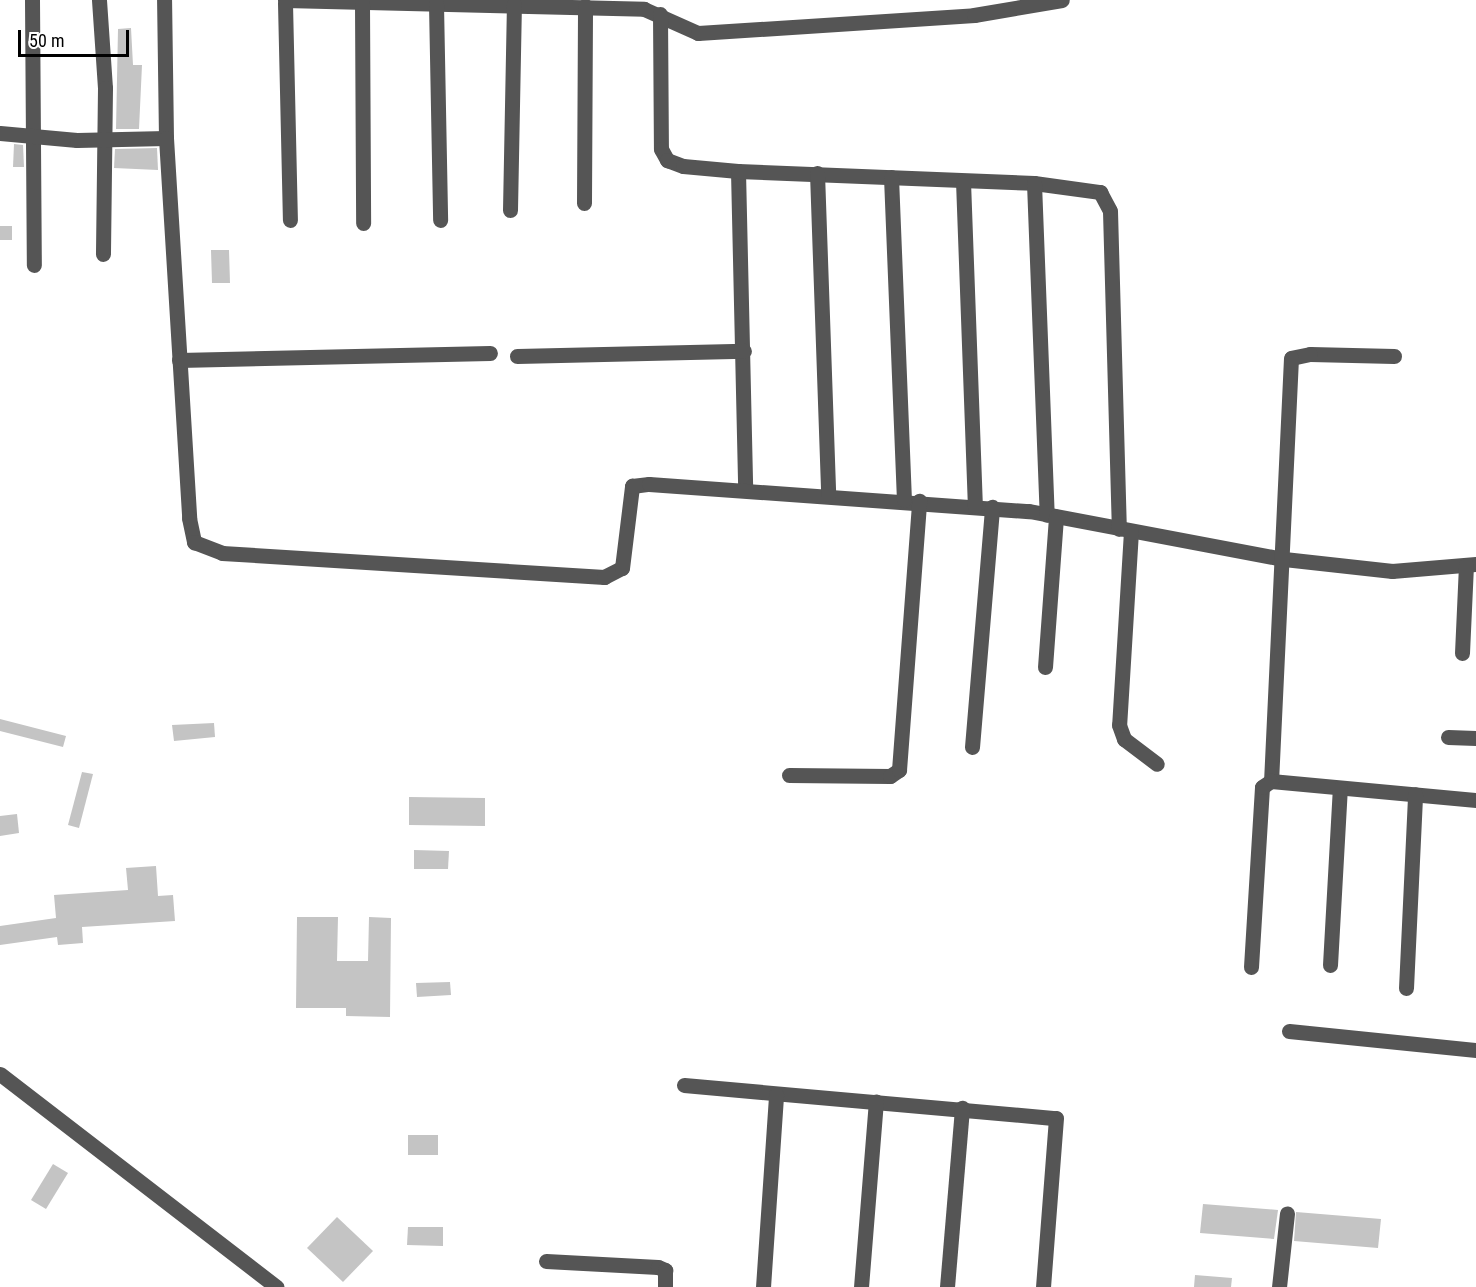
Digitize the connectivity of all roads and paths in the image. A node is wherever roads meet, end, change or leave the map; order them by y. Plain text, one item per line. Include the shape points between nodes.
1 (32, 0) edge
2 (99, 0) edge
3 (164, 0) edge
4 (1062, 0) edge
5 (285, 2) edge
6 (362, 4) junction
7 (436, 4) junction
8 (514, 4) junction
9 (585, 6) junction
10 (660, 14) junction
11 (0, 133) edge
12 (35, 136) junction
13 (166, 138) junction
14 (105, 139) junction
15 (738, 171) junction
16 (817, 173) junction
17 (891, 177) junction
18 (963, 181) junction
19 (1034, 183) junction
20 (584, 204) dead end
21 (510, 210) dead end
22 (291, 220) dead end
23 (440, 220) dead end
24 (363, 223) dead end
25 (103, 254) dead end
26 (34, 265) dead end
27 (744, 351) junction
28 (490, 353) dead end
29 (517, 356) dead end
30 (1394, 356) dead end
31 (179, 360) junction
32 (745, 488) junction
33 (828, 494) junction
34 (911, 500) junction
35 (975, 506) junction
36 (992, 507) junction
37 (1052, 515) junction
38 (1125, 530) junction
39 (1284, 559) junction
40 (1471, 565) edge
41 (1462, 653) dead end
42 (1045, 667) dead end
43 (1448, 737) dead end
44 (1476, 738) edge
45 (972, 747) dead end
46 (1156, 764) dead end
47 (789, 775) dead end
48 (1271, 781) junction
49 (1340, 788) junction
50 (1415, 794) junction
51 (1476, 800) edge
52 (1330, 965) dead end
53 (1251, 967) dead end
54 (1406, 988) dead end
55 (1289, 1031) dead end
56 (1476, 1050) edge
57 (0, 1074) edge
58 (684, 1085) dead end
59 (776, 1094) junction
60 (876, 1102) junction
61 (962, 1108) junction
62 (1287, 1213) dead end
63 (546, 1262) dead end
64 (277, 1287) edge
65 (665, 1287) edge
66 (763, 1287) edge
67 (861, 1287) edge
68 (947, 1287) edge
69 (1043, 1287) edge
70 (1279, 1287) edge

1 - 12 street
2 - 14 street
3 - 13 street
4 - 10 street via 974,15 698,33
5 - 6 street
5 - 22 street
6 - 7 street
6 - 24 street
7 - 8 street
7 - 23 street
8 - 9 street
8 - 21 street
9 - 10 street via 644,9
9 - 20 street
10 - 15 street via 661,149 667,160 683,166
11 - 12 street
12 - 14 street
12 - 26 street
13 - 14 street
13 - 31 street
14 - 25 street
15 - 16 street
15 - 27 street
16 - 17 street
16 - 33 street
17 - 18 street
17 - 34 street
18 - 19 street
18 - 35 street
19 - 37 street
19 - 38 street via 1100,192 1110,211
27 - 29 street
27 - 32 street
28 - 31 street
30 - 39 street via 1310,354 1291,358
31 - 32 street via 194,542 222,553 604,577 622,567 632,486
32 - 33 street
33 - 34 street
34 - 35 street
34 - 47 street via 899,770 890,776
35 - 36 street
36 - 37 street
36 - 45 street
37 - 38 street
37 - 42 street
38 - 39 street
38 - 46 street via 1119,725 1124,739
39 - 40 street via 1392,571
39 - 48 street
40 - 41 street
43 - 44 street
48 - 49 street
48 - 53 street via 1262,787
49 - 50 street
49 - 52 street
50 - 51 street
50 - 54 street
55 - 56 street
57 - 64 street
58 - 59 street
59 - 60 street
59 - 66 street
60 - 61 street
60 - 67 street
61 - 68 street
61 - 69 street via 1056,1118
62 - 70 street
63 - 65 street via 658,1267 665,1270

